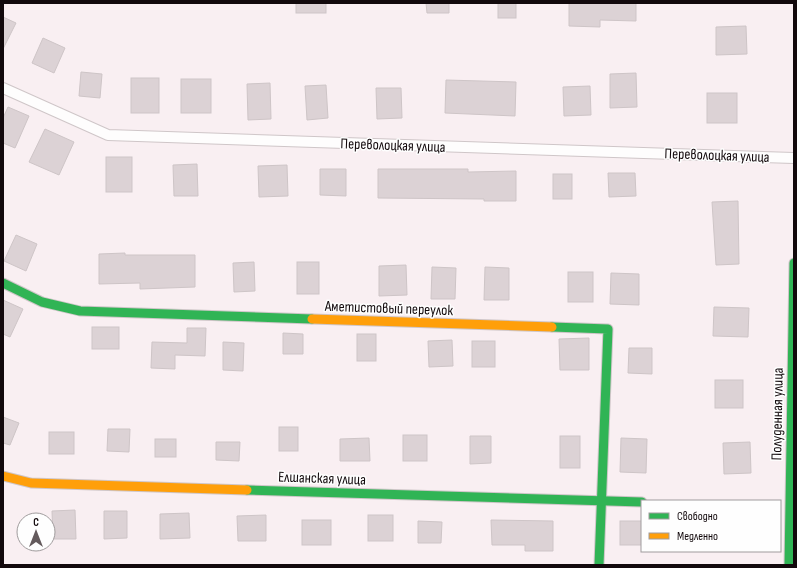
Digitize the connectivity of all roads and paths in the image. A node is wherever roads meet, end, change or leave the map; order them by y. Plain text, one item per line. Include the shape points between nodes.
1 (3, 88) edge
2 (794, 158) edge
3 (794, 263) edge
4 (3, 283) edge
5 (3, 476) edge
6 (602, 500) junction
7 (641, 502) edge
8 (788, 508) edge
9 (599, 565) edge
10 (789, 565) edge

1 - 2 street, Переволоцкая улица via 108,135
3 - 8 street, Полуденная улица
4 - 6 street, Аметистовый переулок via 42,302 80,311 608,329
5 - 6 street, Елшанская улица via 31,483
6 - 7 street, Елшанская улица
6 - 9 street
8 - 10 street, Полуденная улица

